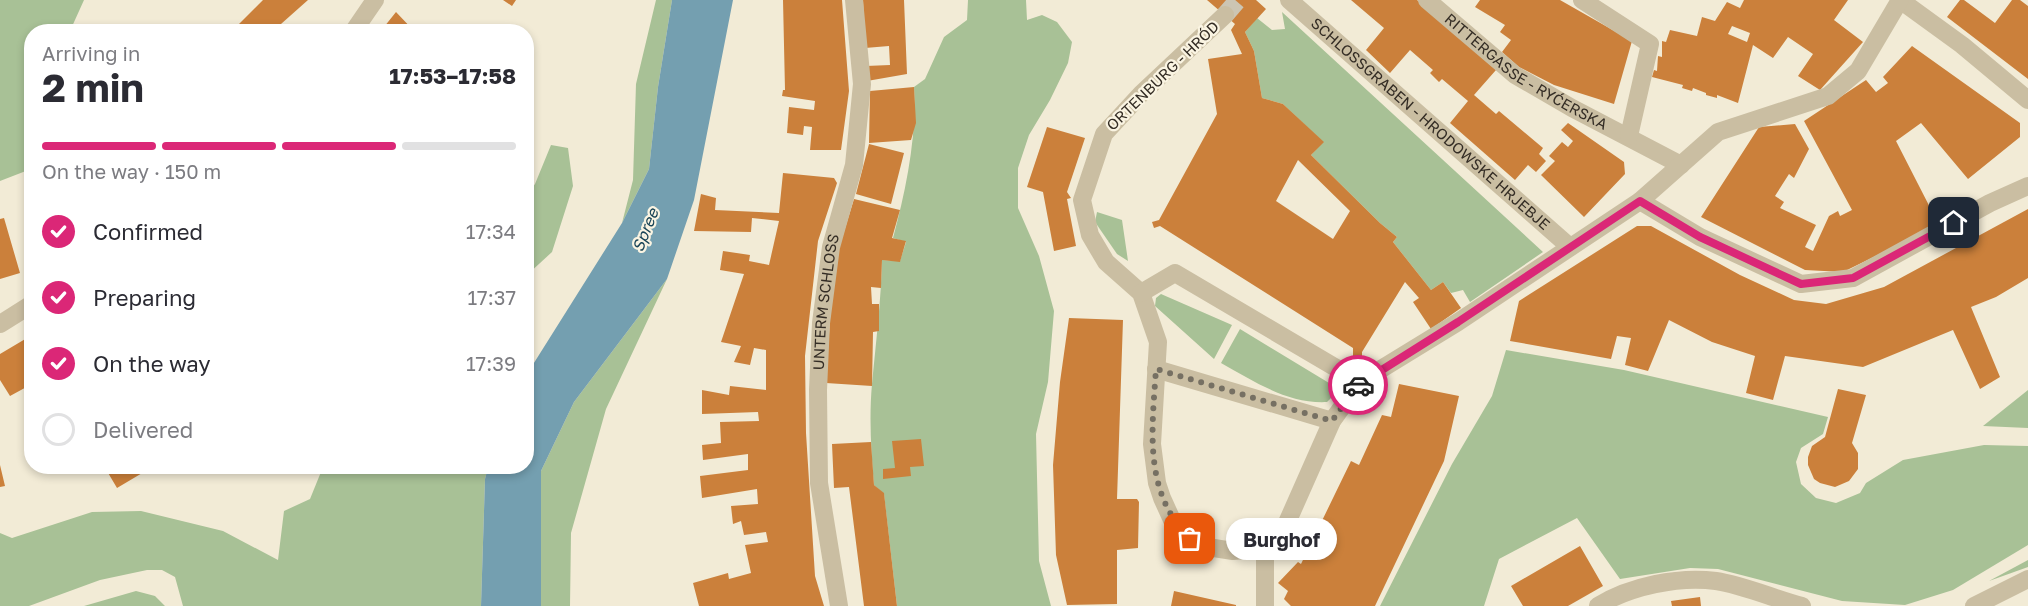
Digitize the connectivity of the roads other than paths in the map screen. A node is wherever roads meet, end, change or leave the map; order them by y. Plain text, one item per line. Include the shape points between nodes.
1 (375, 0) edge
2 (854, 0) edge
3 (1289, 0) edge
4 (1427, 0) edge
5 (1582, 0) edge
6 (1900, 0) edge
7 (1225, 15) tunnel mouth
8 (358, 24) edge
9 (2028, 100) edge
10 (1629, 136) junction
11 (1681, 165) junction
12 (2028, 186) edge
13 (1640, 201) junction
14 (1570, 247) junction
15 (1141, 293) junction
16 (24, 301) edge
17 (0, 308) edge
18 (24, 309) edge
19 (0, 324) edge
20 (1156, 369) junction
21 (1360, 382) junction
22 (1332, 421) junction
23 (1264, 548) junction
24 (2028, 579) edge
25 (839, 606) edge
26 (1265, 606) edge
27 (1598, 606) edge
28 (1802, 606) edge
29 (1974, 606) edge

1 - 8 street
2 - 25 street, UNTERM SCHLOSS via 862,84 854,165 831,247 820,323 818,390 819,483
3 - 14 street, SCHLOSSGRABEN - HRODOWSKE HRJEBJE
4 - 10 street, RITTERGASSE - RYĆERSKA via 1515,75
5 - 10 street via 1650,44
6 - 9 street
6 - 11 street via 1858,71 1828,96 1718,132
7 - 15 street, ORTENBURG - HRÓD via 1104,134 1091,166 1082,200 1090,235 1106,262
10 - 11 street, RITTERGASSE - RYĆERSKA
11 - 13 street
12 - 13 street via 1853,278 1801,284 1700,237
13 - 14 street
14 - 21 street
15 - 20 street, ORTENBURG - HRÓD via 1158,342
15 - 21 street via 1174,273
16 - 17 street
18 - 19 street
20 - 22 street
20 - 23 street, ORTENBURG - HRÓD via 1153,461 1159,490 1172,520 1201,546 1233,552
21 - 22 street
22 - 23 street via 1288,525
23 - 26 street
24 - 29 street
27 - 28 street via 1642,588 1690,580 1717,581

